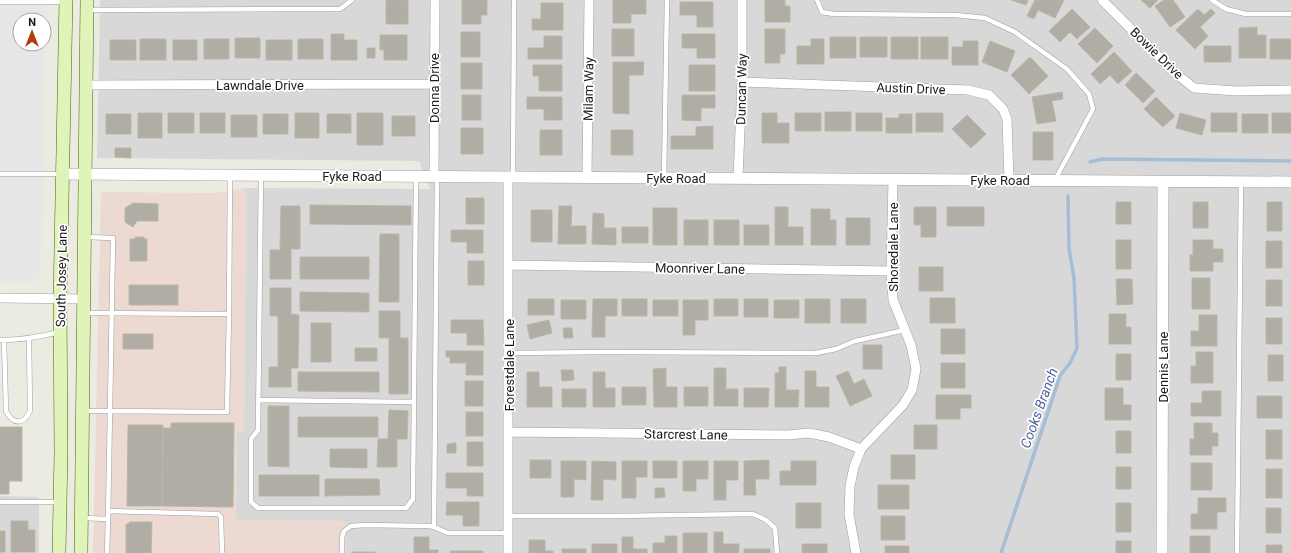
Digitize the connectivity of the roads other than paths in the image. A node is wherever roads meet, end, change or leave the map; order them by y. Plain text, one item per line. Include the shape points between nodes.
1 (352, 0) edge
2 (435, 0) edge
3 (514, 0) edge
4 (589, 0) edge
5 (667, 0) edge
6 (742, 0) edge
7 (817, 0) edge
8 (1102, 0) edge
9 (1212, 0) edge
10 (66, 1) edge
11 (0, 2) edge
12 (87, 5) edge
13 (1291, 14) edge
14 (742, 82) junction
15 (434, 84) junction
16 (86, 86) junction
17 (1291, 90) edge
18 (0, 174) edge
19 (62, 174) junction
20 (85, 174) junction
21 (230, 175) junction
22 (261, 175) junction
23 (416, 176) junction
24 (435, 176) junction
25 (511, 177) junction
26 (587, 177) junction
27 (664, 178) junction
28 (738, 178) junction
29 (893, 179) junction
30 (1009, 180) junction
31 (1054, 180) junction
32 (1163, 181) junction
33 (1241, 181) junction
34 (1291, 182) edge
35 (85, 237) junction
36 (508, 265) junction
37 (892, 271) junction
38 (0, 298) edge
39 (60, 299) junction
40 (84, 299) junction
41 (84, 313) junction
42 (111, 313) junction
43 (228, 314) junction
44 (905, 330) junction
45 (60, 331) junction
46 (29, 338) junction
47 (2, 340) edge
48 (508, 353) junction
49 (258, 400) junction
50 (414, 402) junction
51 (83, 411) junction
52 (110, 411) junction
53 (509, 432) junction
54 (861, 449) junction
55 (0, 502) edge
56 (60, 502) junction
57 (108, 511) junction
58 (508, 516) junction
59 (82, 518) junction
60 (108, 519) junction
61 (434, 527) junction
62 (508, 533) junction
63 (60, 553) edge
64 (81, 553) edge
65 (107, 553) edge
66 (222, 553) edge
67 (342, 553) edge
68 (508, 553) edge
69 (777, 553) edge
70 (856, 553) edge
71 (1162, 553) edge
72 (1237, 553) edge

1 - 12 lane via 340,9
2 - 15 street, Donna Drive
3 - 25 lane
4 - 26 street, Milam Way
5 - 27 lane
6 - 14 street, Duncan Way
7 - 31 lane via 822,12 834,14 954,15 985,18 1015,32 1067,69 1089,94 1093,109
8 - 17 street, Bowie Drive via 1174,72 1194,88 1236,91
9 - 13 lane via 1226,9 1246,14
10 - 11 lane
10 - 19 main road, South Josey Lane
12 - 16 main road, South Josey Lane
14 - 28 street, Duncan Way
14 - 30 street, Austin Drive via 968,90 989,95 1003,108 1007,119
15 - 16 street, Lawndale Drive
15 - 24 street, Donna Drive
16 - 20 main road, South Josey Lane
18 - 19 lane
19 - 20 street, Fyke Road
19 - 39 main road, South Josey Lane
20 - 21 street, Fyke Road
20 - 35 main road, South Josey Lane
21 - 22 street, Fyke Road
21 - 43 lane
22 - 23 street, Fyke Road
22 - 49 lane
23 - 24 street, Fyke Road
23 - 50 lane
24 - 25 street, Fyke Road
24 - 61 lane
25 - 26 street, Fyke Road
25 - 36 street, Forestdale Lane
26 - 27 street, Fyke Road
27 - 28 street, Fyke Road
28 - 29 street, Fyke Road
29 - 30 street, Fyke Road
29 - 37 street, Shoredale Lane
30 - 31 street, Fyke Road
31 - 32 street, Fyke Road
32 - 33 street, Fyke Road
32 - 71 street, Dennis Lane
33 - 34 street, Fyke Road
33 - 72 lane
35 - 40 main road, South Josey Lane
35 - 42 lane via 113,238
36 - 37 street, Moonriver Lane
36 - 48 street, Forestdale Lane
37 - 44 street, Shoredale Lane via 893,300
38 - 39 street
39 - 40 street
39 - 45 main road, South Josey Lane
40 - 41 main road, South Josey Lane
41 - 42 lane
41 - 51 main road, South Josey Lane
42 - 43 lane
42 - 52 lane
43 - 52 lane via 227,412
44 - 48 lane via 816,353
44 - 54 street, Shoredale Lane via 916,369 912,390 903,405
45 - 46 lane
45 - 56 main road, South Josey Lane
46 - 47 lane
46 - 47 lane via 30,411 21,422 9,418 6,411
48 - 53 street, Forestdale Lane
49 - 50 lane
49 - 50 lane via 258,430 251,439 251,502 258,508 406,508 414,499
51 - 52 lane
51 - 59 main road, South Josey Lane
52 - 57 lane
53 - 54 street, Starcrest Lane via 788,435 809,433 829,436
53 - 58 street, Forestdale Lane
54 - 70 street, Shoredale Lane via 850,486 849,514
55 - 56 lane
56 - 63 main road, South Josey Lane
57 - 60 lane
57 - 66 lane via 218,514 221,517
58 - 62 street, Forestdale Lane
58 - 69 lane via 753,514 775,528
59 - 60 lane
59 - 64 main road, South Josey Lane
60 - 65 lane
61 - 62 lane via 448,533
61 - 67 lane via 351,526 344,531
62 - 68 street, Forestdale Lane

